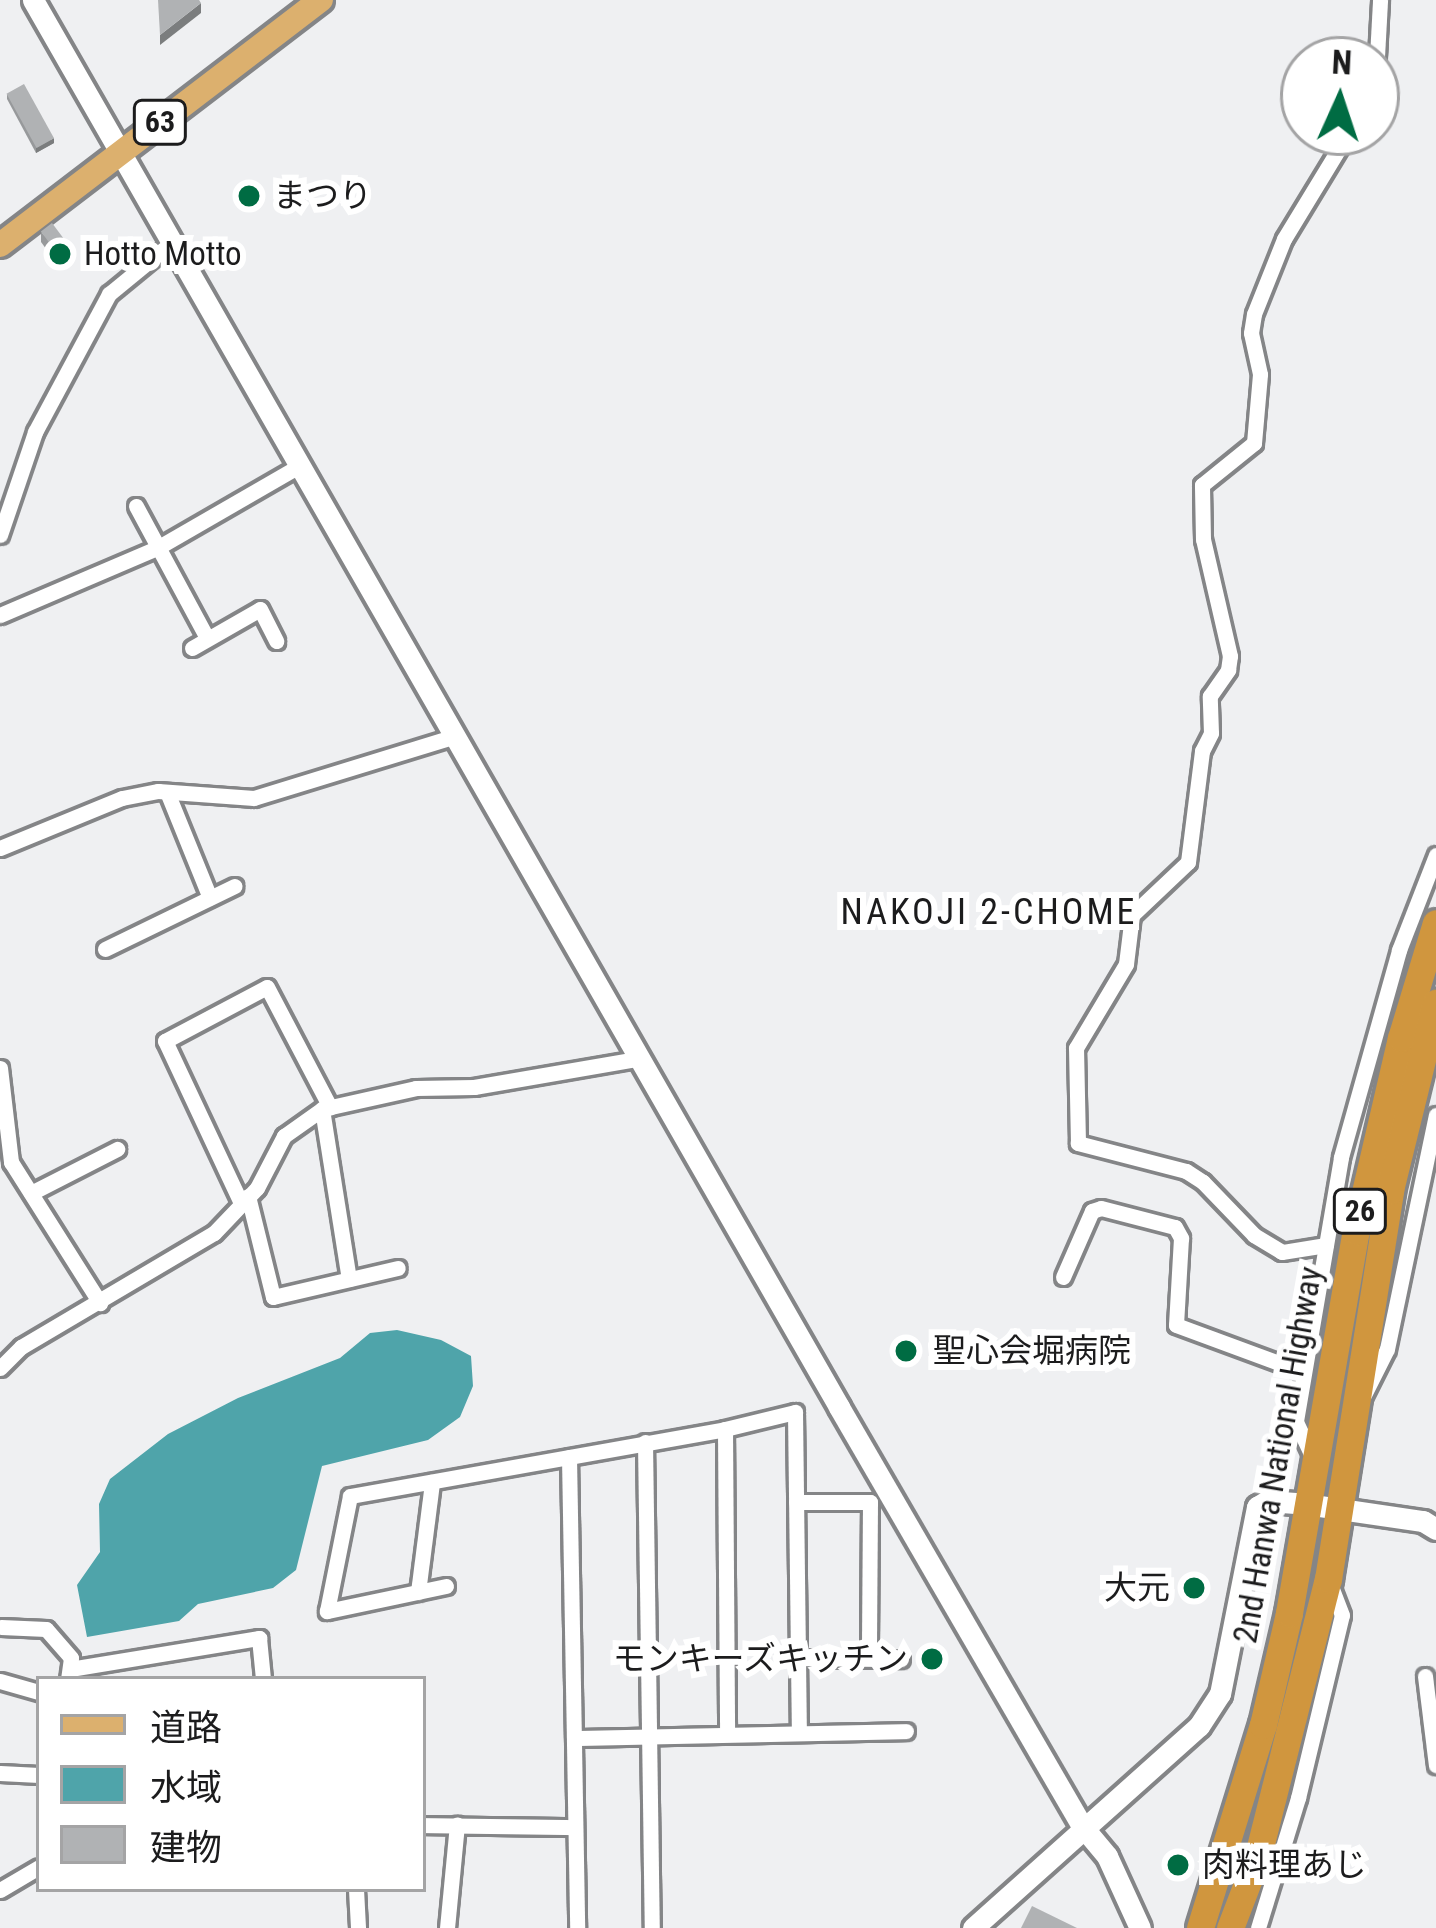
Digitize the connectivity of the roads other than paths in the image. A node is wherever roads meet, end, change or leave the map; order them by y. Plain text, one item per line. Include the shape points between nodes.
1 (32, 0) edge
2 (321, 0) edge
3 (1380, 0) edge
4 (1378, 36) edge
5 (120, 154) junction
6 (1334, 156) edge
7 (171, 243) junction
8 (0, 245) edge
9 (299, 466) junction
10 (136, 506) dead end
11 (0, 536) edge
12 (157, 548) junction
13 (0, 615) edge
14 (276, 641) dead end
15 (456, 736) junction
16 (167, 792) junction
17 (0, 848) edge
18 (1436, 855) edge
19 (235, 886) dead end
20 (210, 898) junction
21 (1436, 922) edge
22 (105, 949) dead end
23 (1436, 1003) edge
24 (641, 1058) junction
25 (0, 1068) edge
26 (326, 1108) junction
27 (1436, 1115) edge
28 (117, 1149) dead end
29 (1430, 1163) edge
30 (31, 1193) junction
31 (245, 1199) junction
32 (1326, 1245) junction
33 (398, 1268) dead end
34 (1064, 1277) dead end
35 (349, 1279) junction
36 (100, 1303) junction
37 (0, 1368) edge
38 (1303, 1372) junction
39 (1354, 1409) junction
40 (724, 1430) junction
41 (645, 1442) junction
42 (568, 1457) junction
43 (1314, 1459) junction
44 (432, 1482) junction
45 (796, 1502) junction
46 (1306, 1504) junction
47 (1340, 1510) junction
48 (1432, 1519) edge
49 (1328, 1579) junction
50 (446, 1586) dead end
51 (418, 1592) junction
52 (1, 1627) edge
53 (798, 1658) junction
54 (869, 1658) junction
55 (901, 1659) dead end
56 (69, 1674) edge
57 (263, 1676) edge
58 (1425, 1676) dead end
59 (0, 1681) edge
60 (36, 1690) edge
61 (906, 1731) dead end
62 (728, 1733) junction
63 (799, 1733) junction
64 (651, 1734) junction
65 (574, 1738) junction
66 (1436, 1766) edge
67 (0, 1773) edge
68 (36, 1775) edge
69 (457, 1824) junction
70 (426, 1826) edge
71 (1082, 1826) junction
72 (575, 1827) junction
73 (36, 1869) edge
74 (0, 1890) edge
75 (356, 1892) edge
76 (358, 1928) edge
77 (448, 1928) edge
78 (577, 1928) edge
79 (652, 1928) edge
80 (973, 1928) edge
81 (1140, 1928) edge
82 (1200, 1928) edge
83 (1230, 1928) edge
84 (1258, 1928) edge

1 - 5 street
2 - 5 main road, 63
3 - 4 street
5 - 7 street
5 - 8 main road, 63
6 - 32 street via 1284,239 1254,314 1254,443 1202,485 1203,539 1231,656 1210,696 1189,862 1132,914 1126,964 1076,1048 1078,1143 1186,1172 1282,1252
7 - 9 street
7 - 11 street via 109,294 35,432
9 - 12 street
9 - 15 street
10 - 12 street
12 - 13 street
12 - 14 street via 200,643 260,609
15 - 16 street via 254,798
15 - 24 street
16 - 17 street via 122,798
16 - 20 street
18 - 32 street via 1376,1025
19 - 20 street
20 - 22 street
21 - 43 highway, 2nd Hanwa National Highway / 26 via 1360,1209
23 - 39 highway, 2nd Hanwa National Highway / 26 via 1390,1190
24 - 26 street
24 - 71 street
25 - 30 street via 6,1143
26 - 31 street via 284,1136
26 - 31 street via 267,986 165,1041
26 - 35 street
27 - 29 street
28 - 30 street
29 - 39 street via 1387,1348
30 - 36 street
31 - 35 street via 273,1298
31 - 36 street via 214,1233
32 - 38 street
33 - 35 street
34 - 38 street via 1092,1211 1175,1227 1176,1325
36 - 37 street via 21,1346
38 - 43 street via 1296,1421
39 - 47 highway, 2nd Hanwa National Highway / 26
40 - 41 street
40 - 45 street via 795,1412
40 - 62 street
41 - 42 street
41 - 64 street
42 - 44 street
42 - 65 street
43 - 46 highway, 2nd Hanwa National Highway / 26
44 - 51 street
44 - 51 street via 350,1496 327,1611
45 - 53 street
45 - 54 street via 869,1502
46 - 47 street
46 - 71 street via 1267,1501 1251,1519 1220,1694 1199,1726
46 - 82 highway, 2nd Hanwa National Highway / 26 via 1263,1724
47 - 48 street
47 - 49 highway, 2nd Hanwa National Highway / 26
49 - 83 highway, 2nd Hanwa National Highway / 26 via 1258,1855
49 - 84 street via 1342,1615
50 - 51 street
52 - 56 street via 46,1629 70,1658
53 - 54 street
53 - 63 street
54 - 55 street
56 - 57 street via 259,1638
58 - 66 street
59 - 60 street
61 - 63 street
62 - 63 street
62 - 64 street
64 - 65 street
64 - 79 street
65 - 72 street
67 - 68 street
69 - 70 street
69 - 72 street
69 - 77 street
71 - 80 street
71 - 81 street via 1107,1856
72 - 78 street
73 - 74 street
75 - 76 street

